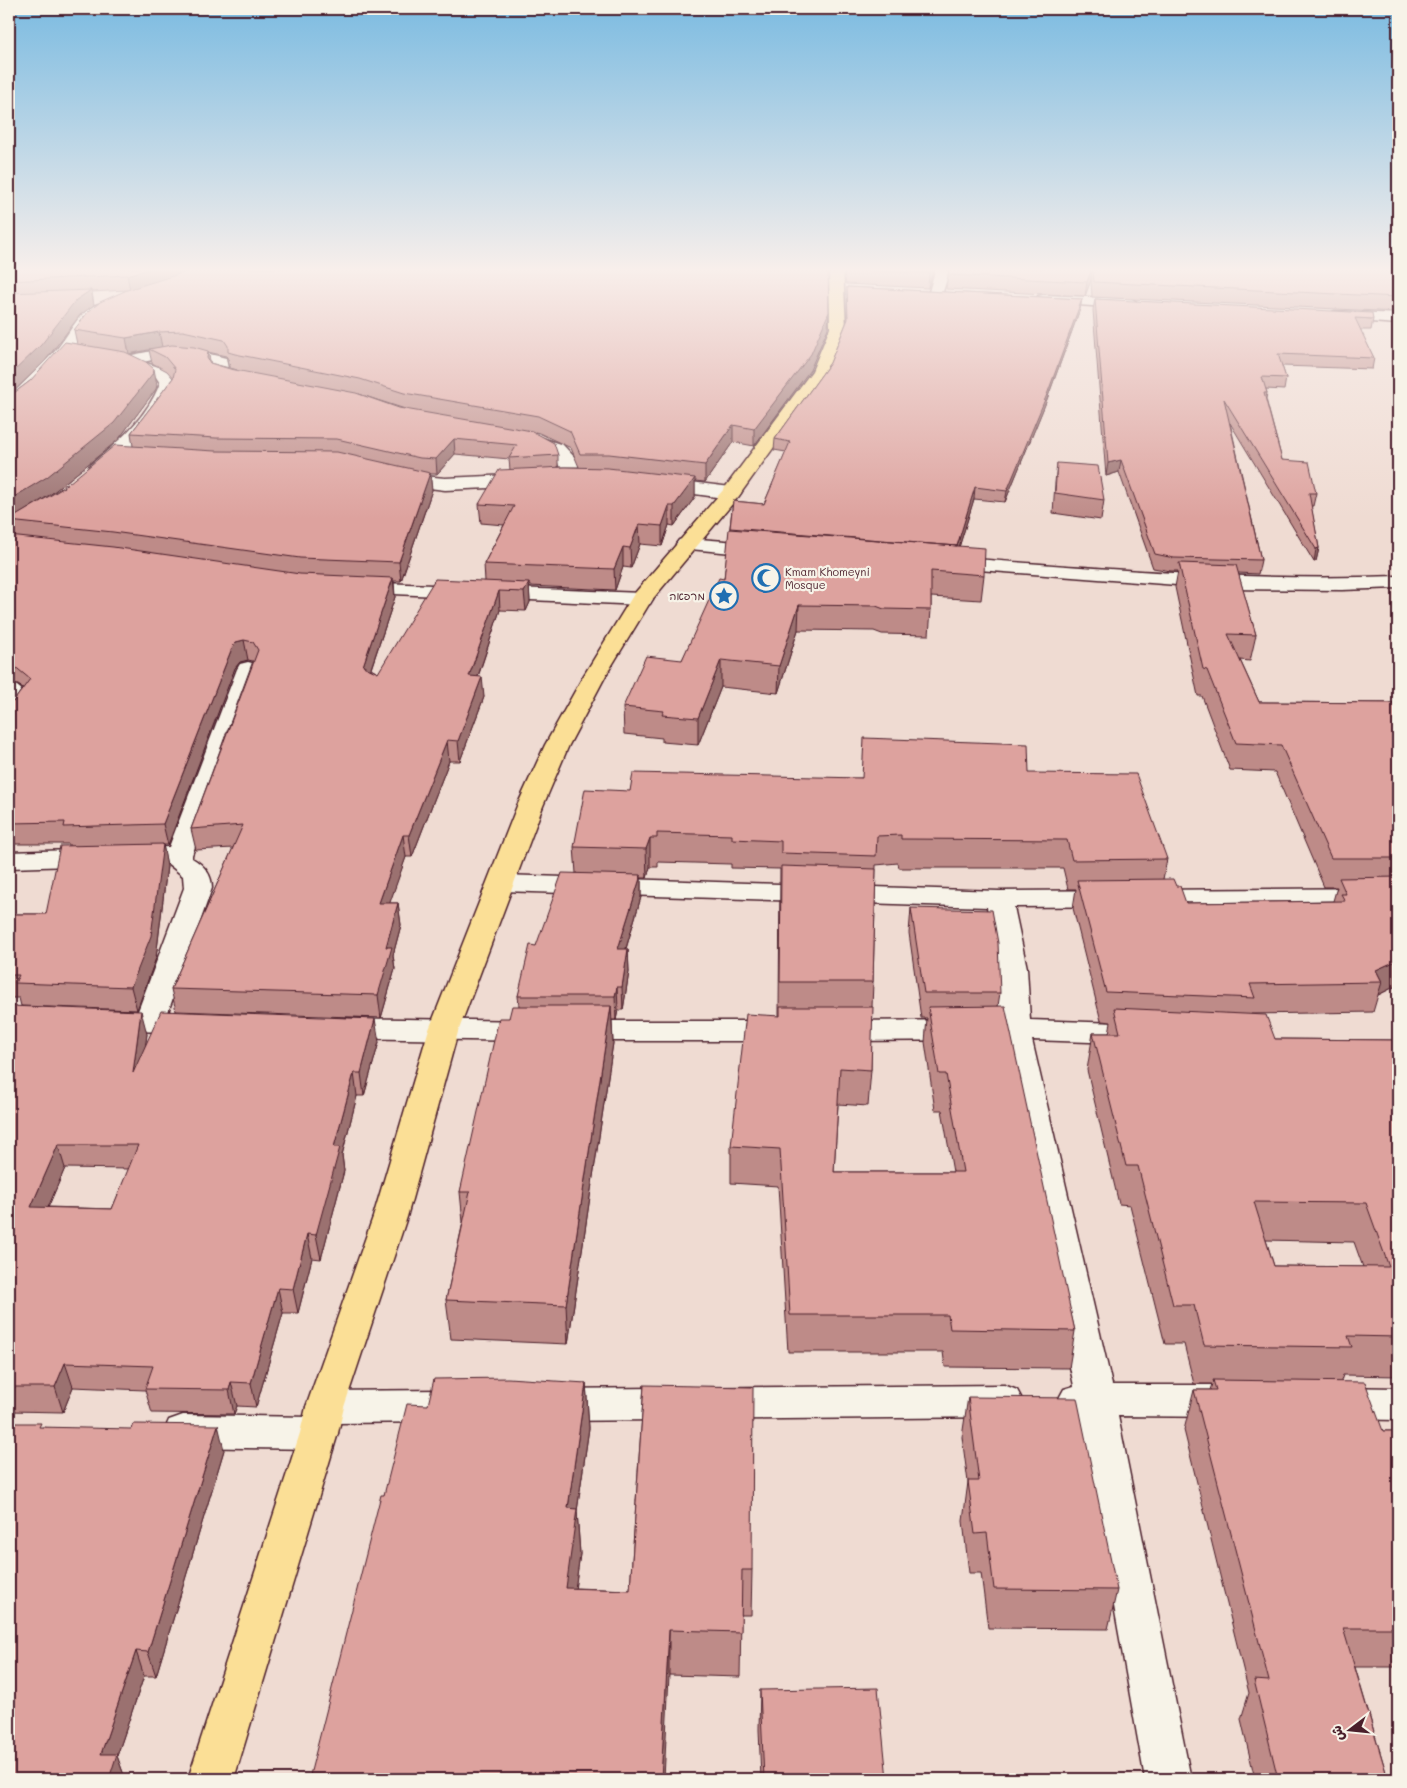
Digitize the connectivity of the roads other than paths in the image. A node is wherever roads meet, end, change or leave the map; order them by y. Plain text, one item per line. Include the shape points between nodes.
1 (71, 351) edge
2 (828, 351) edge
3 (104, 356) edge
4 (128, 362) junction
5 (269, 383) edge
6 (9, 406) edge
7 (506, 434) edge
8 (114, 454) junction
9 (142, 456) edge
10 (380, 470) edge
11 (566, 478) junction
12 (610, 479) edge
13 (85, 480) edge
14 (637, 482) edge
15 (731, 493) junction
16 (686, 544) junction
17 (785, 551) edge
18 (924, 561) edge
19 (1398, 582) edge
20 (339, 587) edge
21 (642, 599) junction
22 (248, 669) dead end
23 (9, 691) edge
24 (9, 716) edge
25 (179, 855) junction
26 (9, 860) edge
27 (502, 884) junction
28 (1398, 896) edge
29 (999, 899) junction
30 (84, 1020) edge
31 (150, 1022) junction
32 (218, 1024) edge
33 (316, 1027) edge
34 (1015, 1030) junction
35 (443, 1032) junction
36 (1175, 1036) edge
37 (1096, 1400) junction
38 (1262, 1402) edge
39 (1301, 1402) edge
40 (1398, 1404) edge
41 (473, 1405) edge
42 (513, 1405) edge
43 (322, 1420) junction
44 (144, 1431) edge
45 (210, 1779) edge
46 (1168, 1779) edge

1 - 6 street
2 - 15 main road via 820,372
3 - 4 street
4 - 5 street via 156,353 196,354 220,361 220,372
4 - 8 street via 162,374 168,383 155,408
7 - 11 street via 539,440 564,454 570,472
8 - 9 street
8 - 13 street
10 - 11 street via 445,484
11 - 12 street
14 - 15 street
15 - 16 main road
16 - 17 street
16 - 21 main road
18 - 19 street via 1161,579 1320,584
20 - 21 street
21 - 27 main road via 557,745 530,806
22 - 25 street
23 - 24 street via 20,699
25 - 26 street
25 - 31 street via 179,862 199,878 198,888
27 - 29 street
27 - 35 main road
28 - 29 street
29 - 34 street via 1012,968
30 - 31 street
31 - 32 street
33 - 35 street
34 - 35 street
34 - 36 street
34 - 37 street
35 - 43 main road via 390,1217
37 - 38 street
37 - 42 street
37 - 46 street
39 - 40 street
41 - 43 street
43 - 44 street
43 - 45 main road

